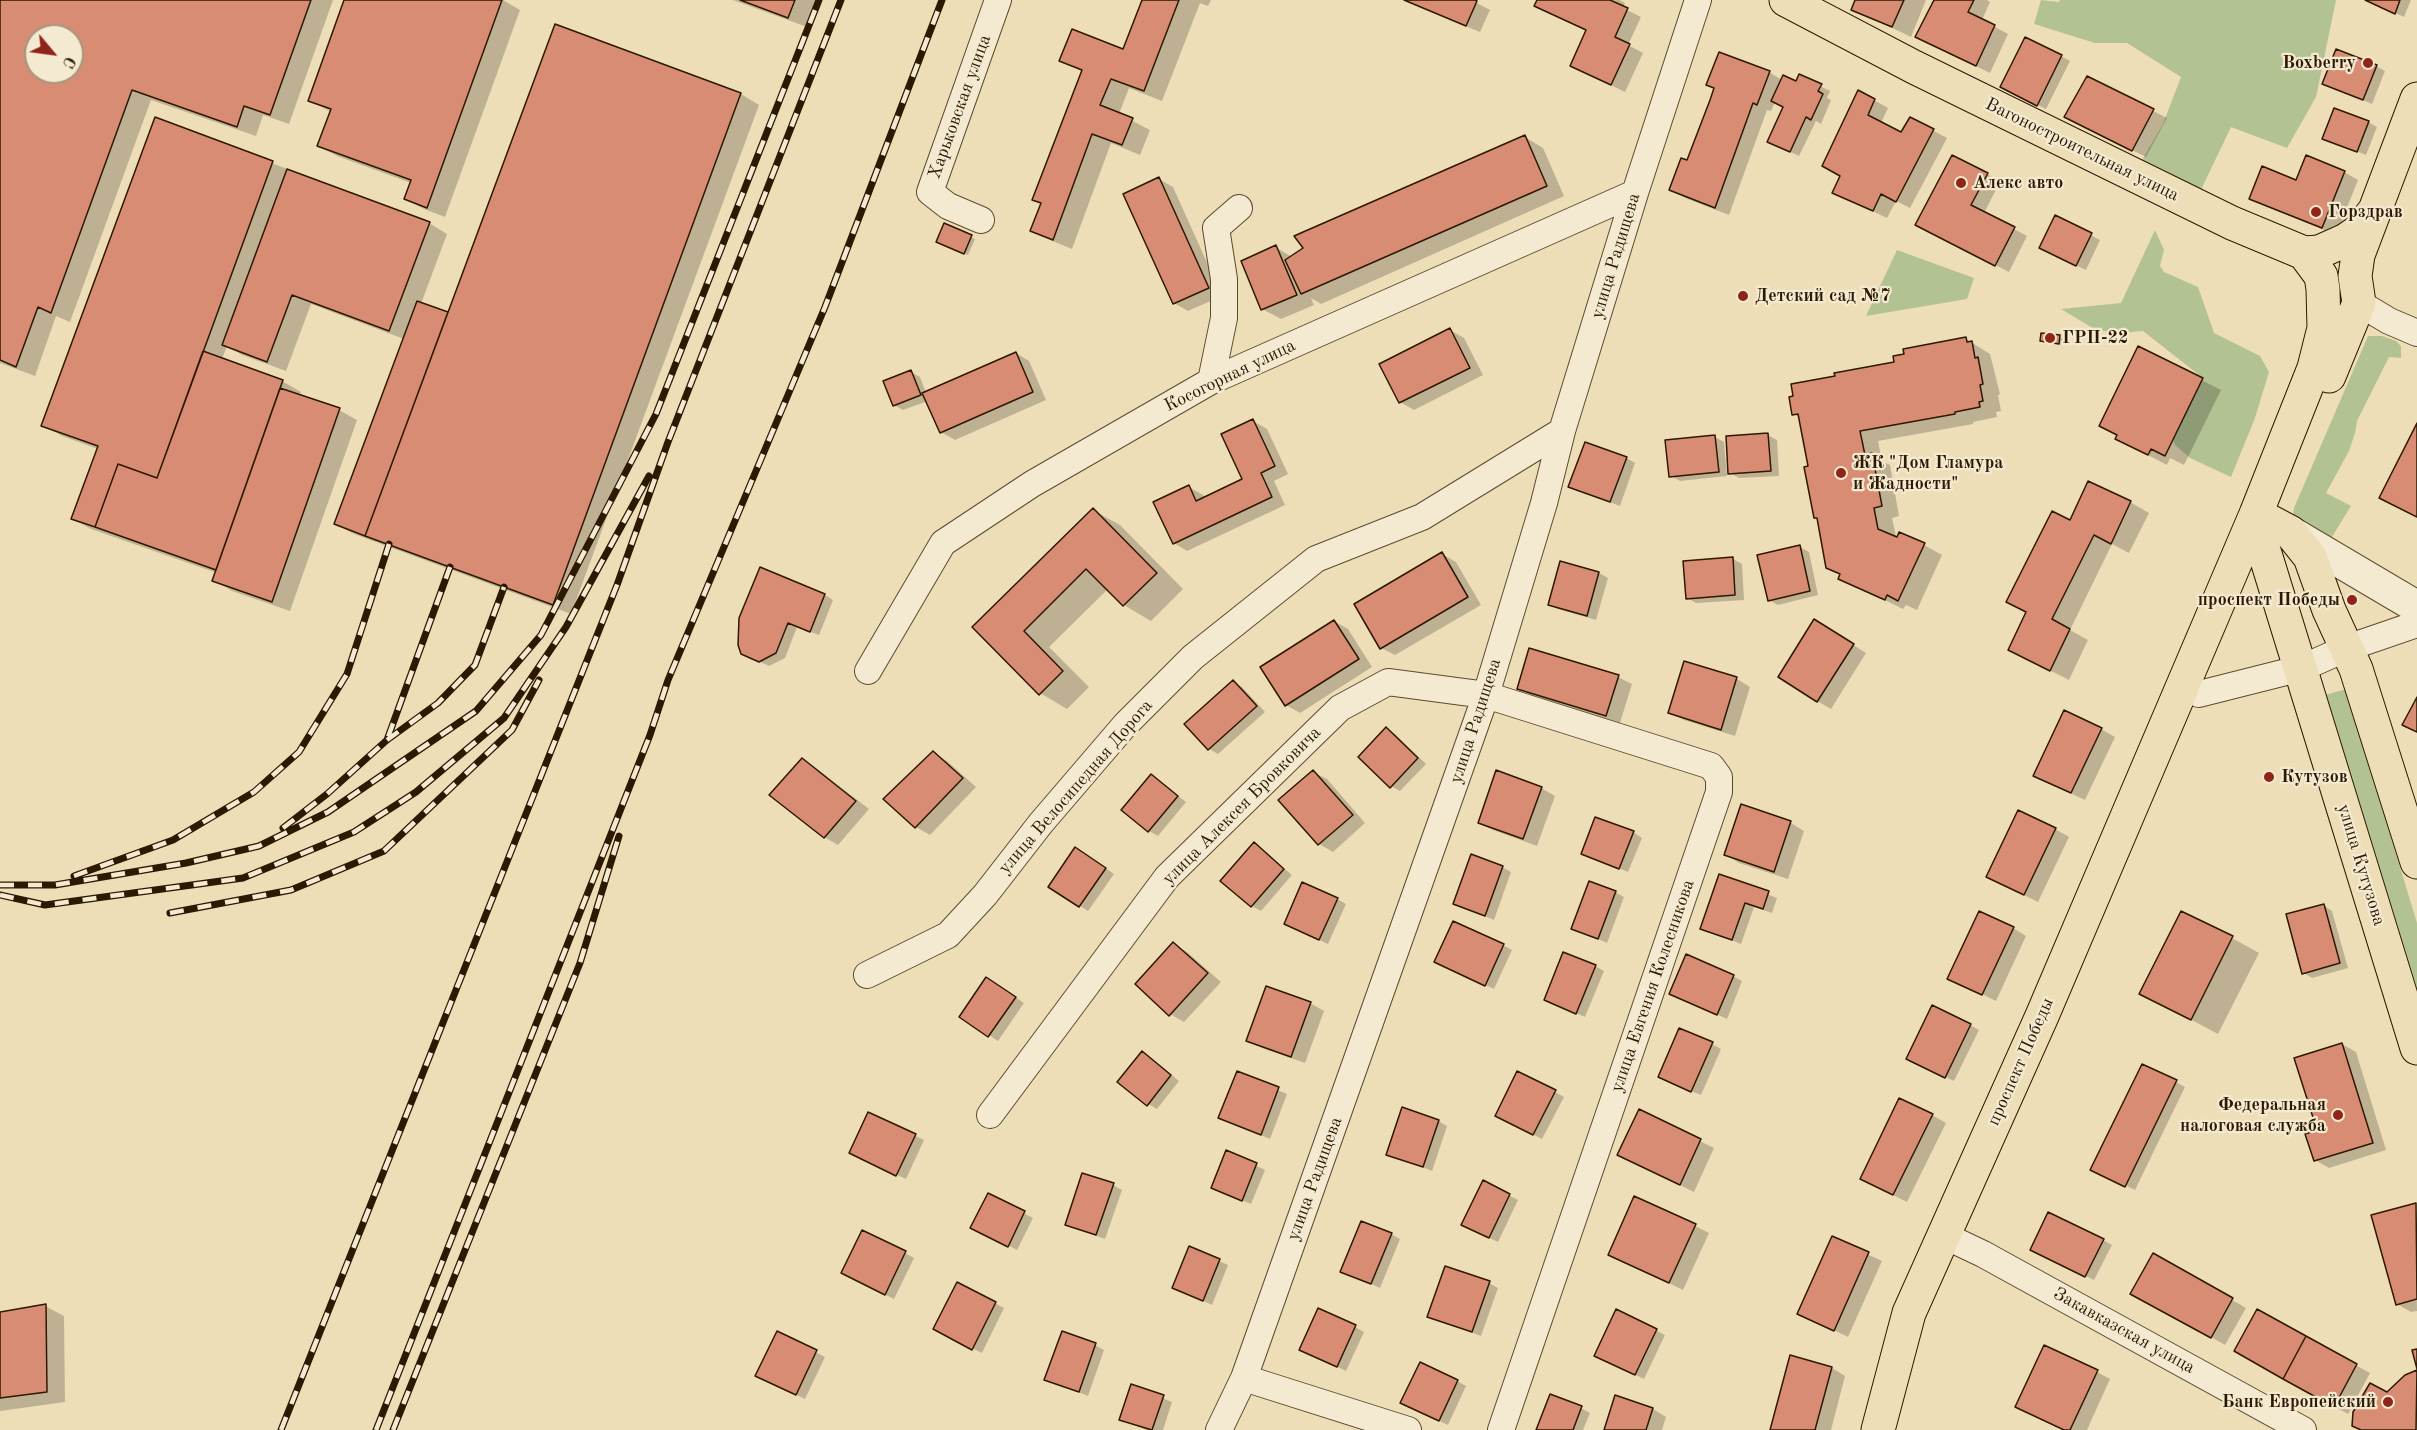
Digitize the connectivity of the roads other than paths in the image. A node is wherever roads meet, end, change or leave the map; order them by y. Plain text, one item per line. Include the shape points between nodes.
1 (998, 0) edge
2 (1698, 0) edge
3 (1786, 0) edge
4 (2417, 99) edge
5 (1635, 193) junction
6 (1239, 208) dead end
7 (2375, 210) junction
8 (981, 220) dead end
9 (2304, 253) junction
10 (2359, 303) junction
11 (2417, 333) edge
12 (1211, 381) junction
13 (1562, 431) junction
14 (2270, 527) junction
15 (2417, 607) edge
16 (2417, 624) edge
17 (2347, 648) junction
18 (2302, 668) junction
19 (868, 671) dead end
20 (1486, 695) junction
21 (2188, 696) junction
22 (2417, 862) edge
23 (867, 975) dead end
24 (2417, 1048) edge
25 (990, 1115) dead end
26 (1943, 1235) junction
27 (1244, 1378) junction
28 (1219, 1430) edge
29 (1408, 1430) edge
30 (1501, 1430) edge
31 (1878, 1430) edge
32 (2303, 1430) edge

1 - 8 street, Харьковская улица via 930,192 948,206
2 - 5 street, улица Радищева
3 - 9 main road, Вагоностроительная улица via 2211,213
4 - 7 main road, проспект Победы
5 - 12 street, Косогорная улица
5 - 13 street, улица Радищева
6 - 12 street via 1216,228 1224,279 1224,318
7 - 9 main road via 2359,231 2346,240 2319,252
7 - 10 main road, проспект Победы via 2358,255 2355,276
9 - 14 main road, проспект Победы via 2321,276 2324,328
10 - 11 street
10 - 14 main road, проспект Победы
12 - 19 street, Косогорная улица via 1032,484 943,543
13 - 20 street, улица Радищева
13 - 23 street, улица Велосипедная Дорога via 1422,517 1307,566 1193,657 1125,725 948,935
14 - 15 street
14 - 17 main road via 2310,557
14 - 18 main road, улица Кутузова
14 - 21 main road, проспект Победы
16 - 17 street
17 - 18 street
17 - 22 main road
18 - 21 street
18 - 24 main road, улица Кутузова
20 - 25 street, улица Алексея Бровковича via 1388,682 1340,708 1167,877
20 - 27 street, улица Радищева
20 - 30 street, улица Евгения Колесникова via 1711,766 1719,777 1719,792
21 - 26 main road, проспект Победы
26 - 31 main road, проспект Победы via 1910,1313
26 - 32 street, Закавказская улица
27 - 28 street, улица Радищева
27 - 29 street

